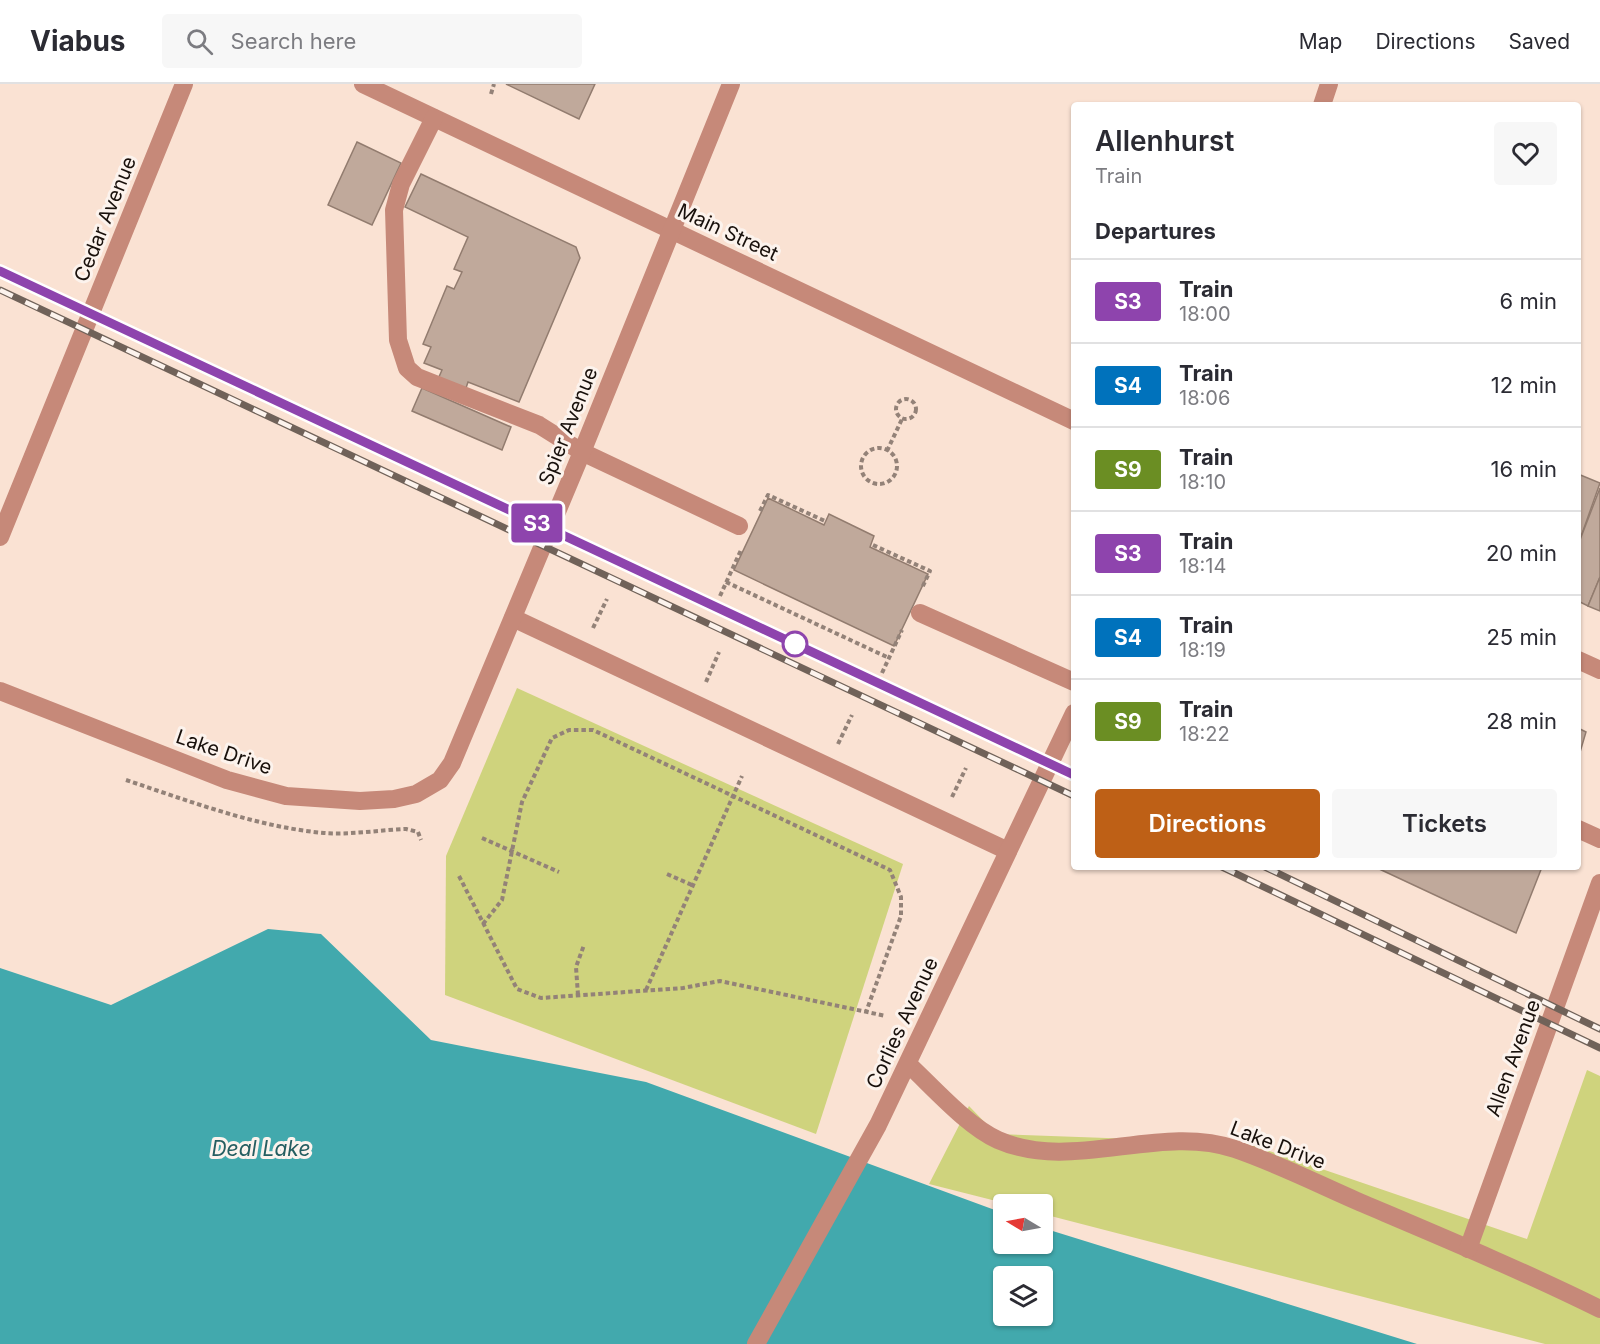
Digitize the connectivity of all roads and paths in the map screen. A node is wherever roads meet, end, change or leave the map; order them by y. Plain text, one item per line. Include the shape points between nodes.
1 (183, 84) edge
2 (363, 84) edge
3 (494, 84) edge
4 (731, 84) edge
5 (1329, 84) edge
6 (491, 94) dead end
7 (1323, 102) edge
8 (434, 118) junction
9 (673, 230) junction
10 (902, 418) junction
11 (1071, 420) edge
12 (887, 450) junction
13 (582, 452) junction
14 (739, 526) dead end
15 (0, 537) edge
16 (726, 582) dead end
17 (607, 599) dead end
18 (920, 613) dead end
19 (513, 618) junction
20 (583, 651) junction
21 (889, 658) dead end
22 (1581, 661) edge
23 (1600, 670) edge
24 (1071, 681) edge
25 (0, 691) edge
26 (1071, 726) edge
27 (742, 776) dead end
28 (440, 780) joint
29 (732, 795) junction
30 (1581, 830) edge
31 (482, 838) dead end
32 (1600, 839) edge
33 (1008, 851) junction
34 (512, 853) junction
35 (560, 872) dead end
36 (667, 874) dead end
37 (459, 876) dead end
38 (1600, 883) edge
39 (692, 885) junction
40 (1594, 915) edge
41 (483, 924) junction
42 (585, 945) dead end
43 (646, 990) junction
44 (578, 995) junction
45 (866, 1012) junction
46 (886, 1016) dead end
47 (908, 1064) junction
48 (1468, 1249) junction
49 (1600, 1309) edge
50 (756, 1344) edge

1 - 15 street, Cedar Avenue
2 - 8 street, Main Street
3 - 6 path
4 - 9 street, Spier Avenue
5 - 7 street
8 - 9 street, Main Street
8 - 13 street via 401,184 394,210 401,356 417,377 522,418
9 - 11 street, Main Street
9 - 13 street, Spier Avenue
10 - 10 path via 896,404 912,398 916,412 908,419
10 - 12 path
12 - 12 path via 870,451 862,458 861,471 868,481 880,484 895,475 896,464
13 - 14 street
13 - 19 street, Spier Avenue
16 - 21 path
17 - 20 path
18 - 24 street
19 - 20 street
19 - 28 street, Spier Avenue via 452,763
20 - 33 street
22 - 23 street
25 - 28 street, Lake Drive via 227,780 286,796 394,799 416,794
26 - 33 street, Corlies Avenue
27 - 29 path
29 - 34 path via 593,730 569,730 552,738 522,802
29 - 39 path
29 - 45 path via 890,870 901,897 901,916
30 - 32 street
31 - 34 path
33 - 47 street, Corlies Avenue
34 - 35 path
34 - 41 path via 502,900
36 - 39 path
37 - 41 path
38 - 40 street, Allen Avenue
39 - 43 path
40 - 48 street, Allen Avenue
41 - 44 path via 517,989 541,998
42 - 44 path via 576,967
43 - 44 path
43 - 45 path via 720,981
45 - 46 path
47 - 48 street, Lake Drive via 975,1125 998,1140 1031,1149 1071,1150 1186,1140 1220,1145
47 - 50 street, Corlies Avenue
48 - 49 street, Lake Drive

